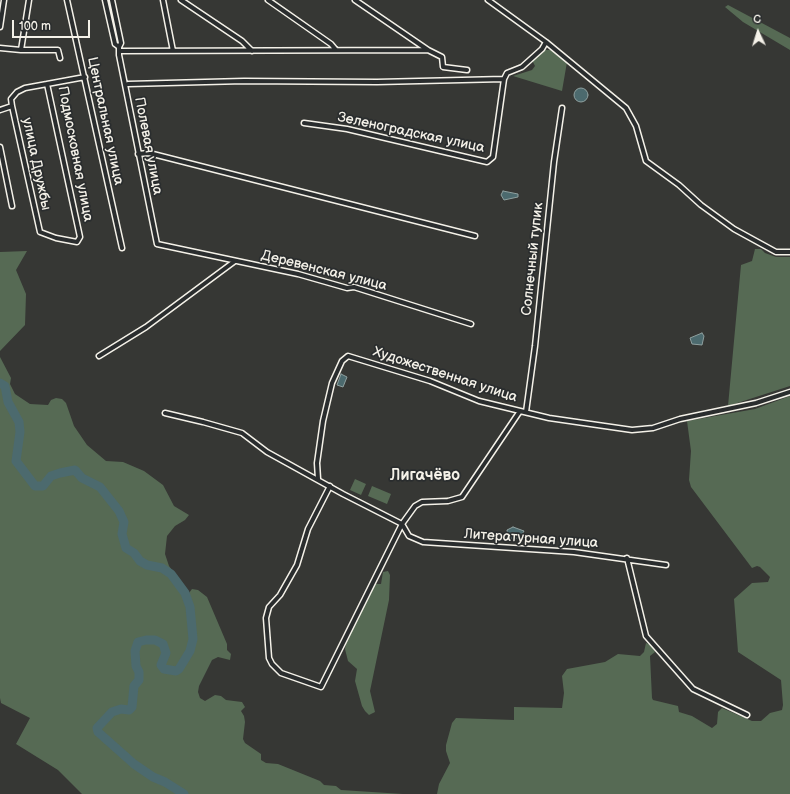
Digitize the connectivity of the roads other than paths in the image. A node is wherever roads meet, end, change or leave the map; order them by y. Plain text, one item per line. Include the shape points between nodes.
1 (4, 0) edge
2 (28, 0) edge
3 (67, 0) edge
4 (105, 0) edge
5 (112, 0) edge
6 (163, 0) edge
7 (181, 0) edge
8 (268, 0) edge
9 (355, 0) edge
10 (488, 0) edge
11 (0, 27) edge
12 (546, 42) junction
13 (0, 48) edge
14 (119, 49) junction
15 (21, 50) junction
16 (173, 50) junction
17 (336, 50) junction
18 (428, 50) junction
19 (252, 51) junction
20 (60, 58) dead end
21 (467, 70) dead end
22 (85, 77) junction
23 (504, 79) junction
24 (47, 84) junction
25 (128, 84) dead end
26 (12, 106) junction
27 (562, 108) dead end
28 (0, 110) edge
29 (304, 123) dead end
30 (0, 147) edge
31 (138, 154) junction
32 (12, 206) dead end
33 (475, 236) dead end
34 (79, 241) joint
35 (162, 246) joint
36 (122, 248) dead end
37 (790, 252) edge
38 (235, 261) junction
39 (471, 324) dead end
40 (99, 356) dead end
41 (790, 392) edge
42 (520, 411) junction
43 (526, 412) junction
44 (165, 414) dead end
45 (318, 479) junction
46 (330, 486) junction
47 (402, 524) junction
48 (627, 558) junction
49 (666, 565) dead end
50 (747, 715) dead end

1 - 11 street
2 - 15 street
3 - 22 street, Центральная улица
4 - 14 street, Полевая улица via 115,44
5 - 14 street, Полевая улица via 121,43
6 - 16 street
7 - 19 street
8 - 17 street via 326,40
9 - 18 street
10 - 12 street
12 - 23 street via 522,67 507,73
12 - 37 street via 630,112 646,161 734,229 776,252
13 - 15 street
14 - 16 street
14 - 31 street, Полевая улица
15 - 20 street via 58,50
16 - 19 street
17 - 18 street
17 - 19 street
18 - 21 street via 442,57 442,67
22 - 24 street, Подмосковная улица
22 - 36 street, Центральная улица
23 - 25 street
23 - 29 street, Зеленоградская улица via 493,157 484,163 346,129
24 - 26 street, улица Дружбы via 17,92 11,99
24 - 34 street, Подмосковная улица
26 - 28 street
26 - 34 street, улица Дружбы via 40,232 56,238
27 - 43 street, Солнечный тупик
30 - 32 street
31 - 33 street via 149,153
31 - 35 street, Полевая улица via 157,244
35 - 38 street, Деревенская улица
38 - 39 street, Деревенская улица via 354,288
38 - 40 street via 146,327
41 - 43 street, Художественная улица via 653,428 632,430 573,423
42 - 43 street, Художественная улица
42 - 45 street, Художественная улица via 467,397 430,381 348,356 342,361 332,384 323,421 317,463
42 - 47 street via 462,497 448,501 422,502 415,506
44 - 45 street via 242,433 268,452
45 - 46 street
46 - 47 street
46 - 47 street via 308,529 297,565 268,611 266,628 269,658 281,673 322,687
47 - 48 street, Литературная улица via 413,538 431,543
48 - 49 street, Литературная улица
48 - 50 street via 646,636 693,688

